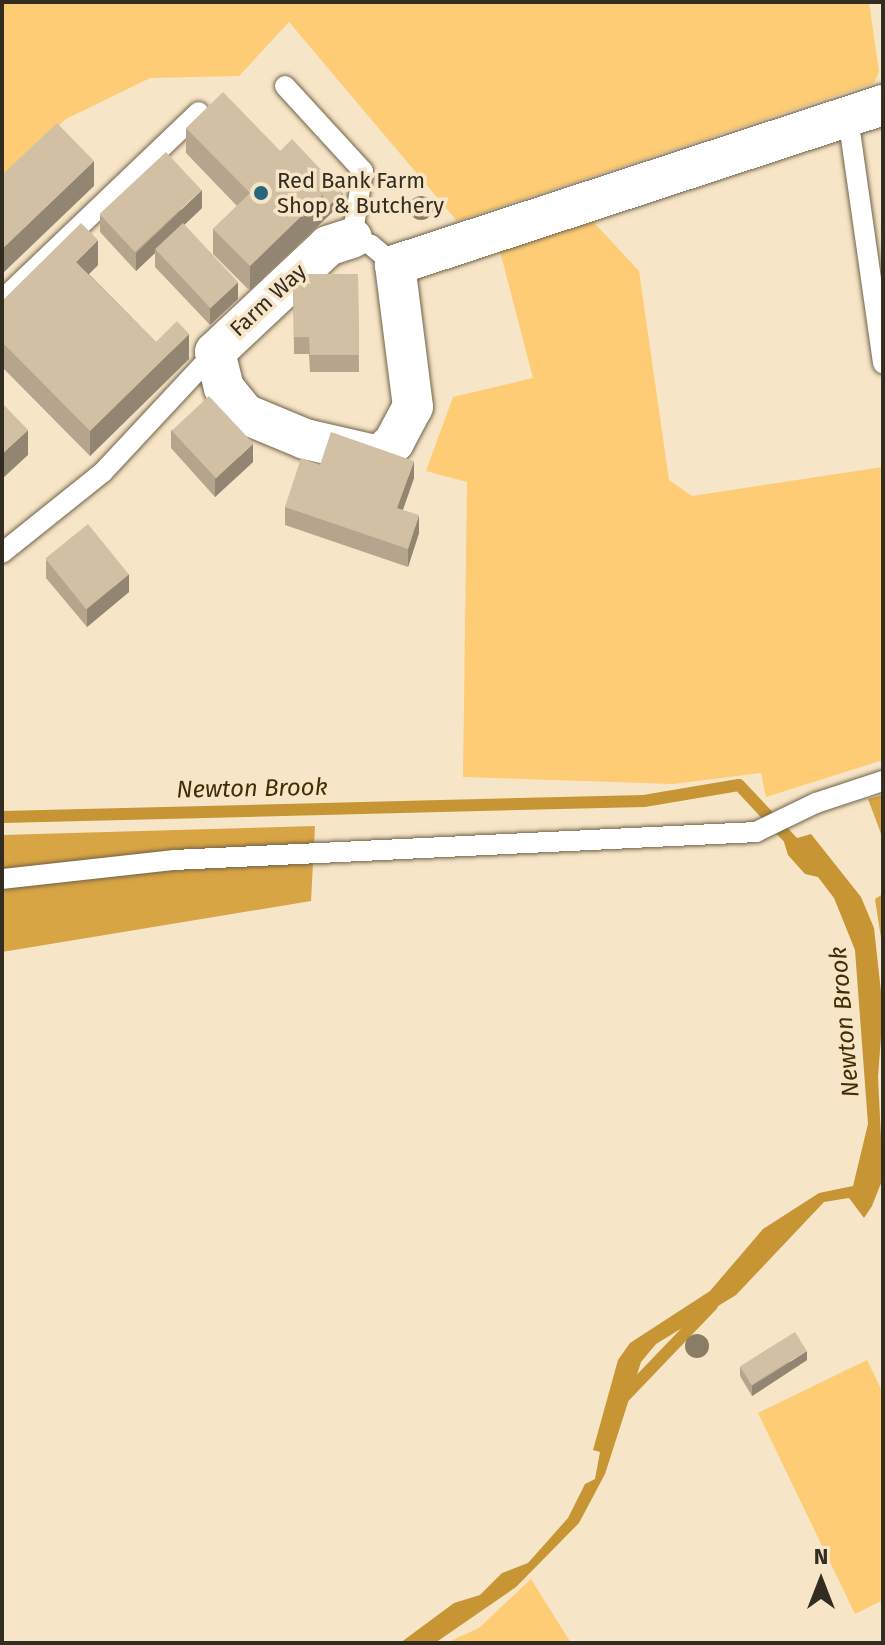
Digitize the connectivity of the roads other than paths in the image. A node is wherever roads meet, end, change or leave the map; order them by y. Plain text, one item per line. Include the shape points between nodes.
1 (285, 86) dead end
2 (866, 111) edge
3 (199, 112) edge
4 (352, 238) junction
5 (395, 265) junction
6 (2, 300) edge
7 (215, 352) junction
8 (883, 364) edge
9 (2, 553) edge
10 (883, 781) edge
11 (2, 879) edge

1 - 4 lane via 363,171
2 - 5 street
2 - 8 lane
3 - 6 lane
4 - 5 lane via 371,245
4 - 7 street, Farm Way via 328,246
5 - 7 street, Farm Way via 413,407 394,442 379,456 305,439 245,414 224,388
7 - 9 lane via 103,472
10 - 11 lane via 816,803 756,832 174,860

